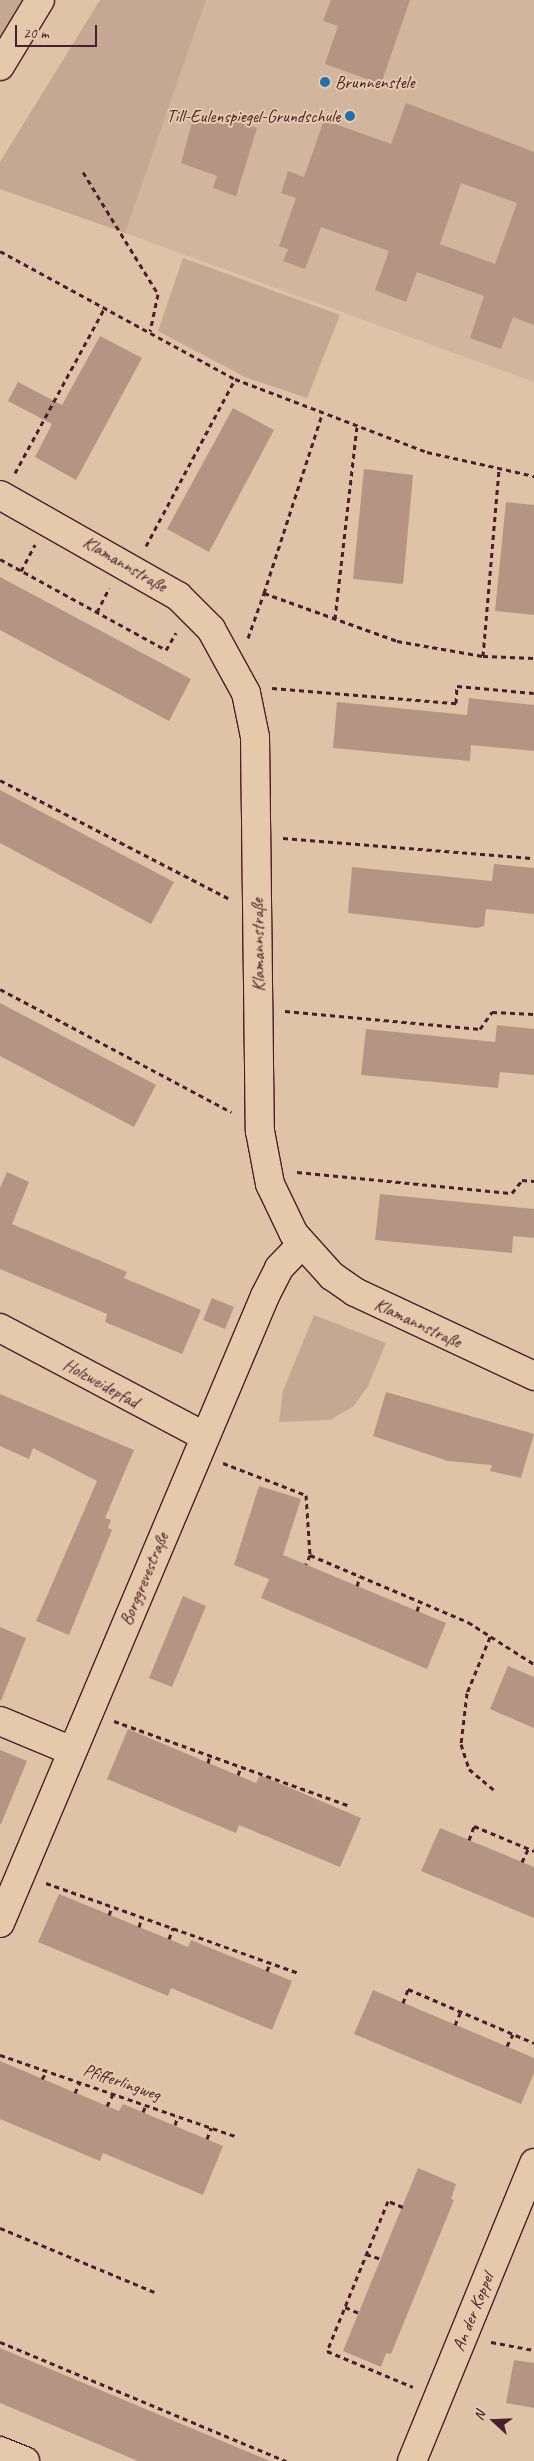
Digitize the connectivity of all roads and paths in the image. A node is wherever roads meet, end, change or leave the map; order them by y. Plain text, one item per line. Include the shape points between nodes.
1 (40, 0) edge
2 (0, 66) edge
3 (83, 172) dead end
4 (0, 251) edge
5 (105, 307) junction
6 (150, 331) junction
7 (235, 379) junction
8 (322, 415) junction
9 (357, 427) junction
10 (499, 468) junction
11 (534, 476) edge
12 (6, 486) edge
13 (38, 540) dead end
14 (144, 549) dead end
15 (0, 559) edge
16 (21, 570) junction
17 (113, 580) dead end
18 (264, 593) junction
19 (96, 612) junction
20 (335, 619) junction
21 (180, 625) dead end
22 (246, 642) dead end
23 (483, 656) junction
24 (534, 658) edge
25 (264, 688) dead end
26 (534, 693) edge
27 (0, 780) edge
28 (276, 837) dead end
29 (534, 858) edge
30 (232, 900) dead end
31 (0, 989) edge
32 (279, 1010) dead end
33 (534, 1014) edge
34 (231, 1112) dead end
35 (288, 1171) dead end
36 (534, 1182) edge
37 (302, 1244) junction
38 (0, 1328) edge
39 (534, 1376) edge
40 (204, 1436) junction
41 (215, 1460) dead end
42 (310, 1555) junction
43 (306, 1564) dead end
44 (360, 1576) junction
45 (357, 1586) dead end
46 (420, 1602) junction
47 (417, 1611) dead end
48 (490, 1637) junction
49 (534, 1664) edge
50 (107, 1718) dead end
51 (0, 1721) edge
52 (178, 1744) junction
53 (175, 1749) dead end
54 (72, 1751) junction
55 (210, 1756) junction
56 (208, 1763) dead end
57 (241, 1767) junction
58 (238, 1775) dead end
59 (494, 1790) dead end
60 (336, 1801) junction
61 (334, 1806) dead end
62 (350, 1806) dead end
63 (469, 1840) dead end
64 (528, 1849) junction
65 (534, 1851) edge
66 (522, 1862) dead end
67 (39, 1881) dead end
68 (87, 1898) junction
69 (85, 1904) dead end
70 (112, 1907) junction
71 (109, 1915) dead end
72 (142, 1917) junction
73 (0, 1923) edge
74 (140, 1927) dead end
75 (173, 1928) junction
76 (169, 1939) dead end
77 (209, 1941) junction
78 (207, 1946) dead end
79 (243, 1953) junction
80 (239, 1960) dead end
81 (270, 1963) junction
82 (267, 1971) dead end
83 (299, 1973) dead end
84 (403, 2003) dead end
85 (460, 2013) junction
86 (456, 2025) dead end
87 (513, 2034) junction
88 (534, 2043) edge
89 (507, 2046) dead end
90 (0, 2055) edge
91 (14, 2060) junction
92 (10, 2066) dead end
93 (47, 2071) junction
94 (42, 2079) dead end
95 (80, 2082) junction
96 (75, 2093) dead end
97 (113, 2094) junction
98 (146, 2105) junction
99 (107, 2106) dead end
100 (143, 2112) dead end
101 (178, 2116) junction
102 (174, 2126) dead end
103 (211, 2128) junction
104 (235, 2136) dead end
105 (207, 2139) dead end
106 (534, 2163) edge
107 (403, 2207) dead end
108 (0, 2228) edge
109 (366, 2254) junction
110 (381, 2259) dead end
111 (157, 2293) dead end
112 (345, 2307) junction
113 (359, 2313) dead end
114 (0, 2342) edge
115 (485, 2342) dead end
116 (534, 2350) edge
117 (416, 2388) dead end
118 (0, 2451) edge
119 (25, 2461) edge
120 (286, 2461) edge
121 (412, 2461) edge

1 - 2 street
3 - 6 path via 158,294
4 - 5 path
5 - 6 path
5 - 12 path
6 - 7 path
7 - 8 path
7 - 14 path
8 - 9 path
8 - 18 path
9 - 10 path via 427,452
9 - 20 path
10 - 11 path
10 - 23 path
12 - 37 street, Klamannstraße via 178,596 211,629 246,694 255,745 260,1131 270,1184
13 - 16 path
15 - 16 path
16 - 19 path
17 - 19 path
18 - 20 path
18 - 22 path
19 - 21 path via 166,650
20 - 23 path via 397,641
23 - 24 path
25 - 26 path via 456,703 457,686
27 - 30 path
28 - 29 path
31 - 34 path
32 - 33 path via 480,1029 492,1012
35 - 36 path via 512,1193 522,1180
37 - 39 street, Klamannstraße via 332,1276 368,1300
37 - 40 street, Borggrevestraße via 279,1268
38 - 40 street, Holzweidepfad
40 - 54 street, Borggrevestraße
41 - 42 path via 306,1494
42 - 43 path
42 - 44 path
44 - 45 path
44 - 46 path
46 - 47 path
46 - 48 path
48 - 49 path
48 - 59 path via 468,1693 461,1744 469,1769
50 - 52 path via 151,1737
51 - 54 street
52 - 53 path
52 - 55 path
54 - 73 street, Borggrevestraße
55 - 56 path
55 - 57 path
57 - 58 path
57 - 60 path
60 - 61 path
60 - 62 path
63 - 64 path via 474,1826
64 - 65 path
64 - 66 path
67 - 68 path
68 - 69 path
68 - 70 path
70 - 71 path
70 - 72 path
72 - 74 path
72 - 75 path
75 - 76 path
75 - 77 path
77 - 78 path
77 - 79 path
79 - 80 path
79 - 81 path
81 - 82 path
81 - 83 path
84 - 85 path via 408,1989
85 - 86 path
85 - 87 path
87 - 88 path
87 - 89 path
90 - 91 path, Pfifferlingweg
91 - 92 path
91 - 93 path, Pfifferlingweg
93 - 94 path
93 - 95 path, Pfifferlingweg
95 - 96 path
95 - 97 path, Pfifferlingweg
97 - 98 path, Pfifferlingweg
97 - 99 path
98 - 100 path
98 - 101 path, Pfifferlingweg
101 - 102 path
101 - 103 path, Pfifferlingweg
103 - 104 path, Pfifferlingweg
103 - 105 path
106 - 121 street, An der Koppel
107 - 109 path via 388,2201
108 - 111 path
109 - 110 path
109 - 112 path
112 - 113 path
112 - 117 path via 327,2351
114 - 120 path
115 - 116 path
118 - 119 street

